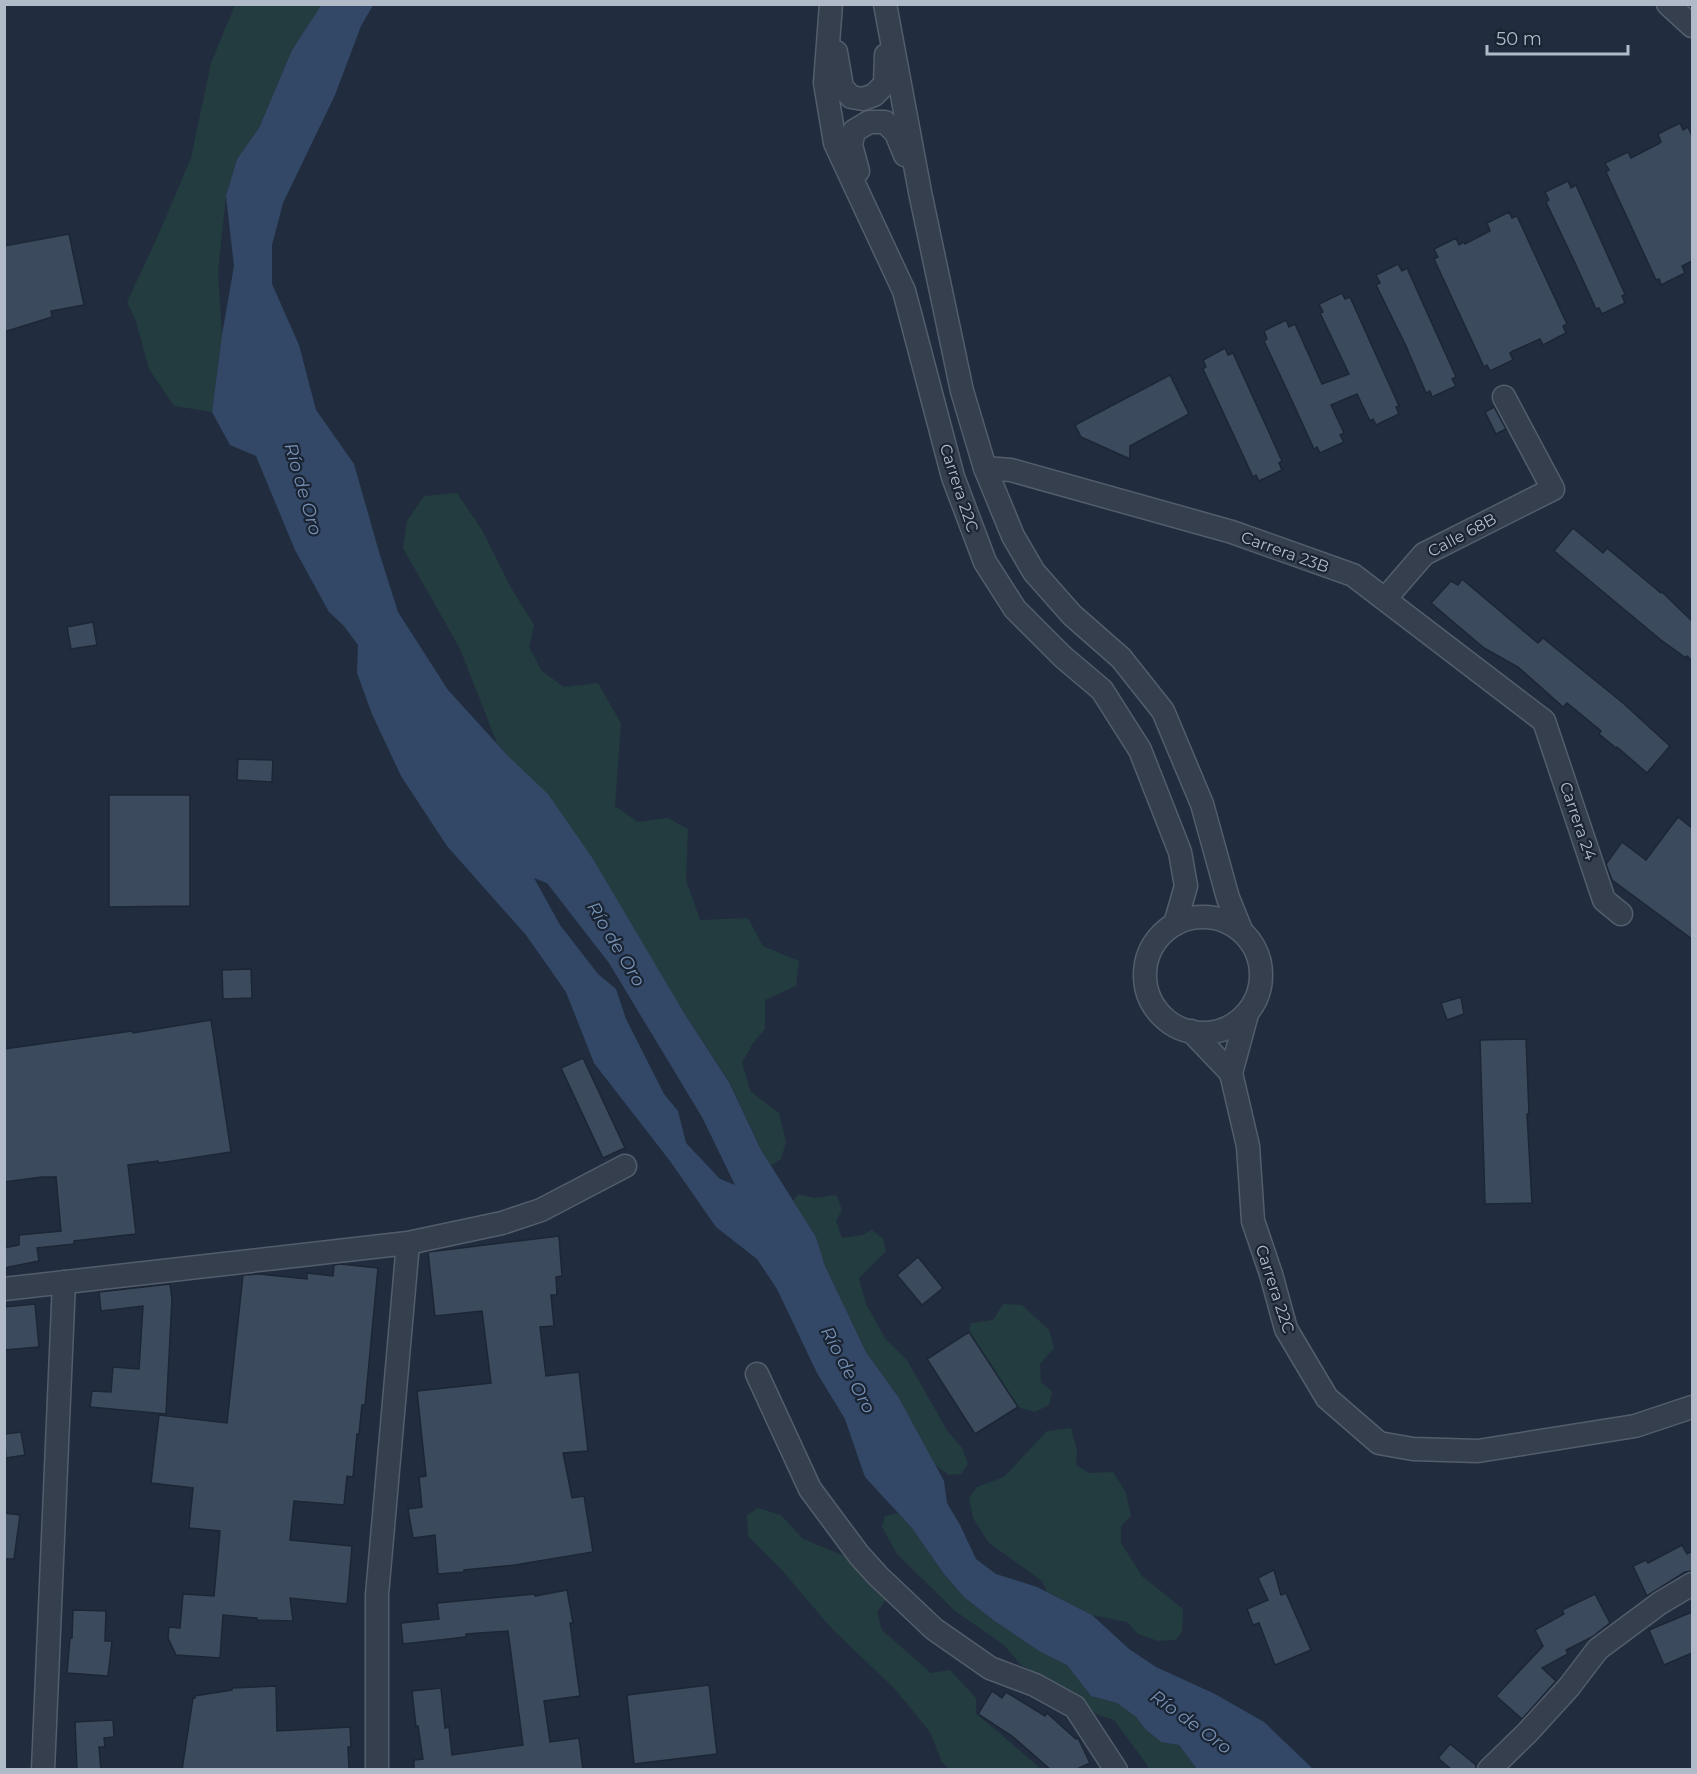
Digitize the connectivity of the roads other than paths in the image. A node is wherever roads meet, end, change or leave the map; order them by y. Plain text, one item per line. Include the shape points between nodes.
1 (1668, 4) edge
2 (831, 13) edge
3 (886, 13) edge
4 (1692, 26) edge
5 (920, 192) junction
6 (869, 213) junction
7 (1504, 397) dead end
8 (985, 468) junction
9 (1385, 599) junction
10 (1544, 721) joint
11 (1621, 914) dead end
12 (1175, 924) junction
13 (1241, 930) junction
14 (1247, 1014) junction
15 (1191, 1031) junction
16 (1231, 1073) junction
17 (625, 1166) dead end
18 (408, 1243) junction
19 (64, 1281) junction
20 (4, 1289) edge
21 (757, 1374) dead end
22 (1692, 1407) edge
23 (1692, 1584) edge
24 (43, 1770) edge
25 (377, 1770) edge
26 (1116, 1770) edge
27 (1489, 1770) edge

1 - 4 street
2 - 3 street via 842,87 851,97 862,99 874,95 885,84
2 - 6 street, Carrera 22C via 825,82 835,144
3 - 5 street, Carrera 22C
5 - 6 street via 896,134 885,122 869,122 854,131 851,145
5 - 8 street, Carrera 22C via 962,391
6 - 12 street, Carrera 22C via 904,291 952,477 985,562 1015,609 1102,690 1140,750 1180,852 1186,886
7 - 9 street, Calle 68B via 1552,489 1425,554
8 - 9 street, Carrera 23B via 1011,470 1232,532 1353,575
8 - 13 street, Carrera 22C via 1013,536 1034,572 1072,615 1121,658 1163,711 1202,804
9 - 10 street, Carrera 23B
10 - 11 street, Carrera 24 via 1604,900
12 - 13 street via 1209,917
12 - 15 street via 1155,943 1147,962 1146,983 1156,1009 1166,1019
13 - 14 street via 1250,940 1261,966 1258,993
14 - 15 street via 1218,1030
14 - 16 street, Carrera 22C
15 - 16 street
16 - 22 street, Carrera 22C via 1248,1146 1253,1221 1286,1329 1327,1398 1380,1443 1413,1449 1478,1451 1635,1426
17 - 18 street via 541,1210 502,1223
18 - 19 street
18 - 25 street via 377,1595
19 - 20 street
19 - 24 street
21 - 26 street via 810,1489 859,1555 934,1629 990,1668 1035,1685 1074,1707
23 - 27 street via 1598,1649 1527,1734

